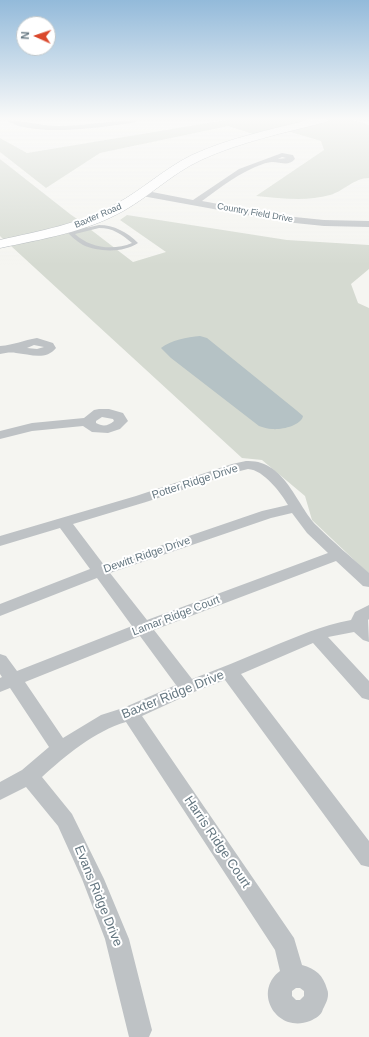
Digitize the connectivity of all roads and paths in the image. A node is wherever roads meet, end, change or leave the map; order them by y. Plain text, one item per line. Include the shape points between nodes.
1 (177, 168) edge
2 (247, 168) edge
3 (142, 193) junction
4 (196, 202) junction
5 (369, 224) edge
6 (69, 231) junction
7 (0, 244) edge
8 (16, 349) dead end
9 (0, 350) edge
10 (88, 422) dead end
11 (0, 435) edge
12 (297, 508) junction
13 (63, 522) junction
14 (0, 541) edge
15 (340, 554) junction
16 (101, 571) junction
17 (369, 582) edge
18 (0, 610) edge
19 (366, 624) edge
20 (144, 628) junction
21 (316, 635) junction
22 (0, 660) edge
23 (229, 672) junction
24 (7, 683) edge
25 (188, 687) junction
26 (369, 693) edge
27 (130, 713) junction
28 (60, 748) junction
29 (29, 776) junction
30 (0, 792) edge
31 (369, 858) edge
32 (293, 977) dead end
33 (139, 1030) dead end

1 - 3 main road, Baxter Road
2 - 4 street
3 - 4 street, Country Field Drive
3 - 6 main road, Baxter Road via 109,213
4 - 5 street, Country Field Drive via 285,219
6 - 6 lane via 80,242 100,247 121,248 135,243 110,227
6 - 7 main road, Baxter Road
8 - 9 street
10 - 11 street via 10,431
12 - 13 street, Potter Ridge Drive via 278,482 257,466 247,465
12 - 15 street, Potter Ridge Drive via 308,525
12 - 16 street, Dewitt Ridge Drive via 267,514
13 - 14 street, Potter Ridge Drive
13 - 16 street
15 - 17 street, Potter Ridge Drive
15 - 20 street, Lamar Ridge Court
16 - 18 street, Dewitt Ridge Drive
16 - 20 street
19 - 21 street, Baxter Ridge Drive
20 - 24 street, Lamar Ridge Court
20 - 25 street
21 - 23 street, Baxter Ridge Drive
21 - 26 street
22 - 24 street
23 - 25 street, Baxter Ridge Drive
23 - 31 street
24 - 28 street
25 - 27 street, Baxter Ridge Drive
27 - 28 street, Baxter Ridge Drive via 108,720
27 - 32 street, Harris Ridge Court via 286,946
28 - 29 street, Baxter Ridge Drive
29 - 30 street, Baxter Ridge Drive
29 - 33 street, Evans Ridge Drive via 65,820 93,879 117,939

